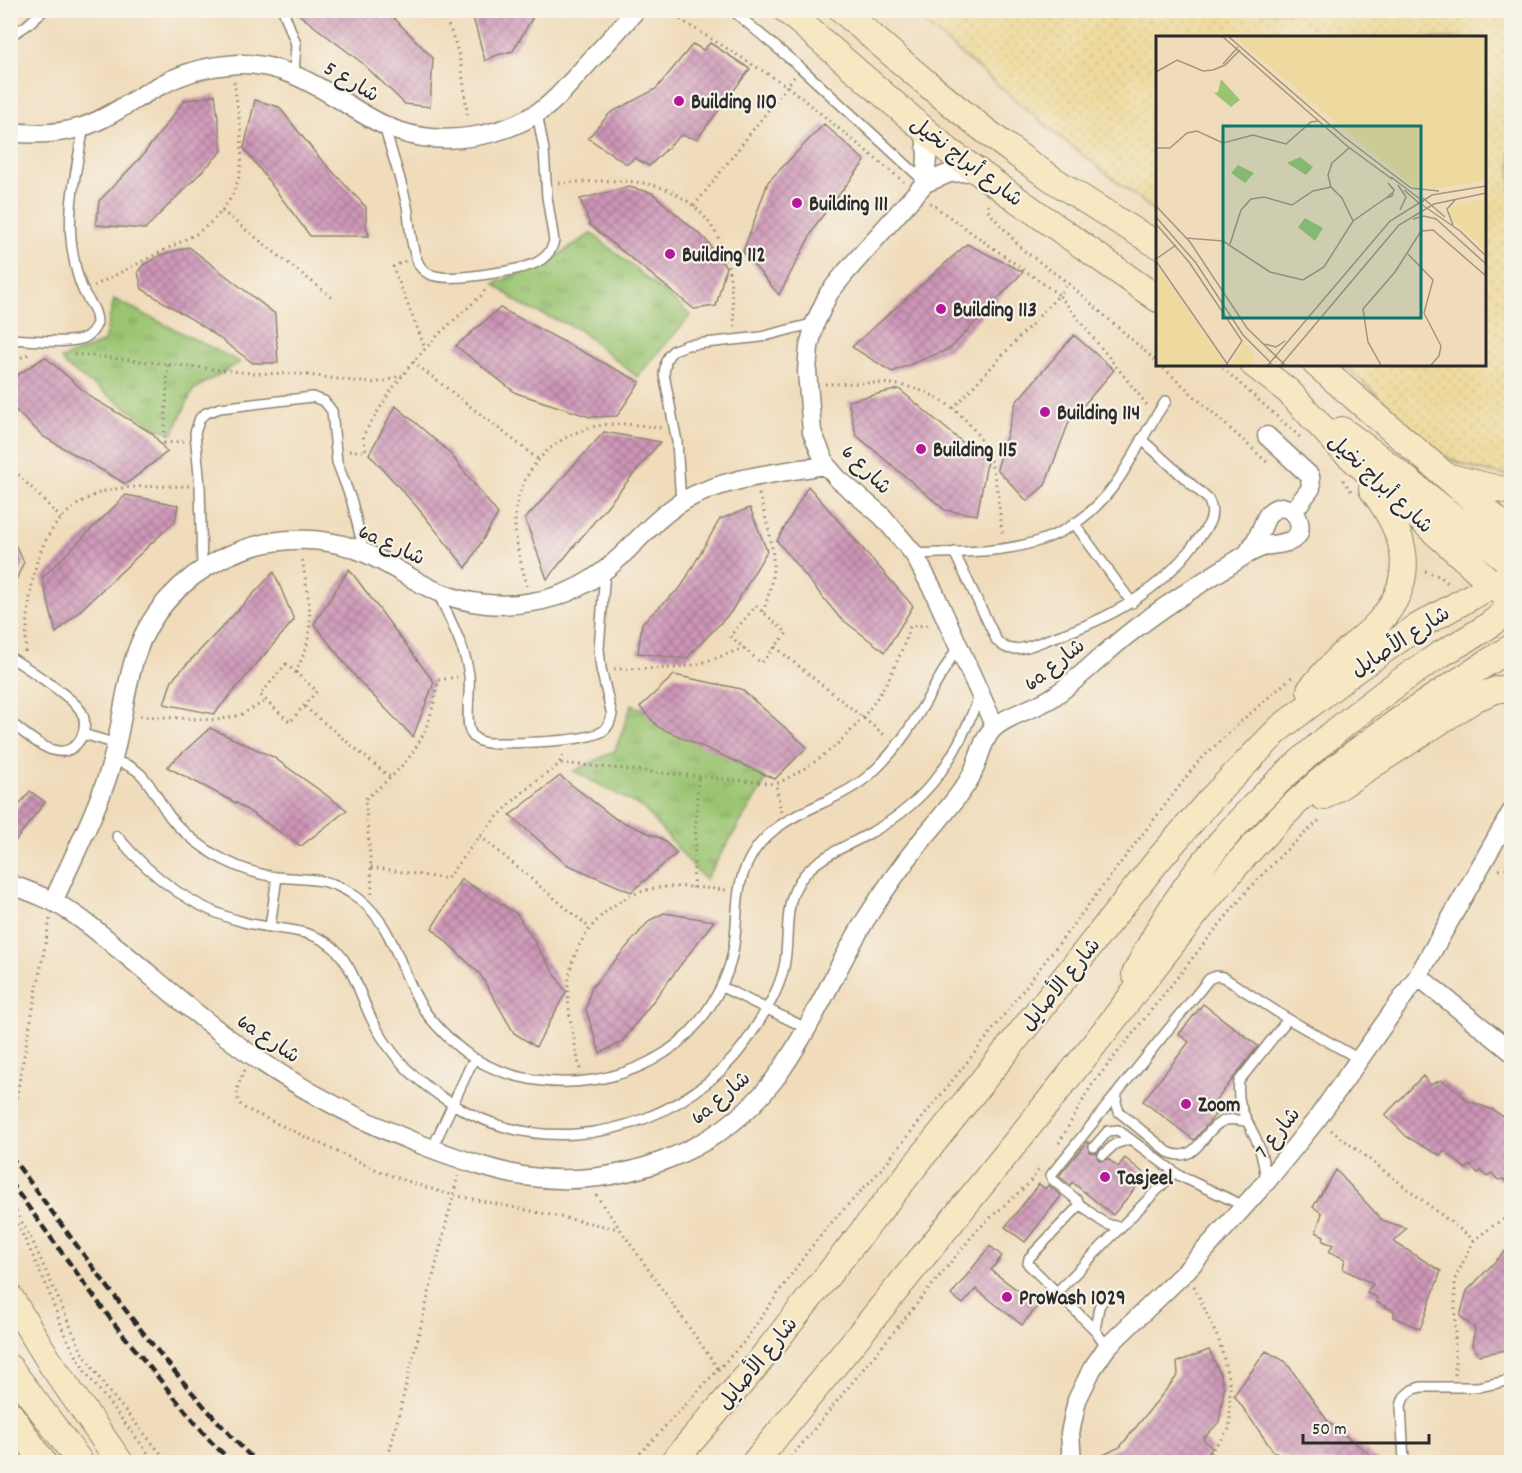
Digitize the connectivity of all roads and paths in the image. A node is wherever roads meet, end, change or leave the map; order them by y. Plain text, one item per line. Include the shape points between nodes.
1 (44, 10) edge
2 (284, 10) edge
3 (439, 10) edge
4 (636, 10) edge
5 (665, 10) edge
6 (732, 10) edge
7 (786, 10) edge
8 (842, 10) edge
9 (10, 36) edge
10 (231, 64) junction
11 (801, 68) junction
12 (294, 74) junction
13 (787, 86) junction
14 (537, 113) junction
15 (384, 125) junction
16 (84, 126) junction
17 (925, 131) junction
18 (10, 132) edge
19 (471, 136) junction
20 (975, 171) junction
21 (546, 183) junction
22 (921, 188) junction
23 (988, 203) dead end
24 (694, 206) junction
25 (222, 211) junction
26 (1156, 244) edge
27 (415, 255) junction
28 (487, 274) junction
29 (1068, 283) junction
30 (83, 292) junction
31 (1059, 296) junction
32 (1156, 298) edge
33 (334, 299) dead end
34 (815, 323) junction
35 (10, 339) edge
36 (736, 340) junction
37 (425, 348) junction
38 (37, 352) dead end
39 (66, 353) dead end
40 (10, 362) edge
41 (413, 362) junction
42 (1156, 362) edge
43 (168, 365) junction
44 (1160, 366) edge
45 (1220, 366) edge
46 (1256, 366) edge
47 (1318, 366) edge
48 (402, 375) junction
49 (807, 384) junction
50 (1288, 391) junction
51 (1166, 401) dead end
52 (953, 408) junction
53 (1155, 415) junction
54 (675, 429) junction
55 (1267, 436) dead end
56 (1141, 439) junction
57 (195, 440) junction
58 (1306, 442) dead end
59 (335, 451) junction
60 (538, 459) junction
61 (1338, 460) junction
62 (826, 465) junction
63 (1271, 465) dead end
64 (10, 466) edge
65 (1443, 475) junction
66 (754, 478) junction
67 (200, 486) junction
68 (1512, 492) edge
69 (1356, 498) dead end
70 (681, 503) junction
71 (1293, 512) junction
72 (61, 518) junction
73 (1074, 523) junction
74 (1512, 533) edge
75 (299, 540) junction
76 (1005, 550) junction
77 (364, 552) junction
78 (954, 552) junction
79 (914, 554) junction
80 (1247, 554) junction
81 (1512, 564) edge
82 (1404, 568) junction
83 (202, 569) junction
84 (605, 571) junction
85 (1441, 577) dead end
86 (1508, 589) edge
87 (438, 591) junction
88 (530, 603) junction
89 (1132, 603) junction
90 (763, 612) junction
91 (948, 624) junction
92 (775, 647) junction
93 (958, 647) junction
94 (1512, 647) edge
95 (744, 648) junction
96 (10, 657) edge
97 (23, 666) junction
98 (601, 669) junction
99 (296, 673) junction
100 (469, 675) junction
101 (1512, 687) edge
102 (979, 694) junction
103 (266, 701) junction
104 (304, 706) junction
105 (123, 715) junction
106 (864, 718) junction
107 (10, 722) edge
108 (995, 727) junction
109 (1280, 728) junction
110 (83, 734) junction
111 (567, 739) junction
112 (117, 744) junction
113 (898, 746) junction
114 (112, 762) junction
115 (561, 763) junction
116 (698, 776) junction
117 (392, 778) junction
118 (776, 784) junction
119 (1512, 811) edge
120 (782, 823) junction
121 (117, 836) dead end
122 (480, 836) junction
123 (1263, 837) junction
124 (371, 867) junction
125 (277, 877) junction
126 (10, 885) edge
127 (693, 888) junction
128 (737, 891) junction
129 (53, 902) junction
130 (372, 911) junction
131 (270, 927) junction
132 (590, 928) junction
133 (1418, 975) junction
134 (722, 987) junction
135 (767, 1009) junction
136 (1288, 1019) junction
137 (1109, 1026) junction
138 (806, 1028) junction
139 (1512, 1052) edge
140 (252, 1056) junction
141 (474, 1058) junction
142 (1359, 1059) junction
143 (582, 1082) junction
144 (1117, 1096) junction
145 (453, 1103) junction
146 (1317, 1119) junction
147 (1245, 1121) junction
148 (1130, 1139) junction
149 (1094, 1147) dead end
150 (432, 1149) junction
151 (10, 1151) edge
152 (1103, 1155) dead end
153 (462, 1160) junction
154 (1174, 1173) junction
155 (584, 1179) junction
156 (1266, 1182) junction
157 (1079, 1188) dead end
158 (453, 1195) junction
159 (1076, 1200) junction
160 (10, 1201) edge
161 (1244, 1206) junction
162 (10, 1214) edge
163 (1512, 1215) edge
164 (1122, 1226) junction
165 (620, 1229) junction
166 (1474, 1240) junction
167 (1186, 1271) junction
168 (1056, 1293) junction
169 (1105, 1296) dead end
170 (10, 1298) edge
171 (1095, 1330) junction
172 (1107, 1347) junction
173 (10, 1368) edge
174 (754, 1368) junction
175 (719, 1370) dead end
176 (1512, 1380) edge
177 (1455, 1388) junction
178 (10, 1392) edge
179 (723, 1406) junction
180 (10, 1414) edge
181 (1210, 1452) junction
182 (43, 1462) edge
183 (59, 1462) edge
184 (80, 1462) edge
185 (120, 1462) edge
186 (155, 1462) edge
187 (168, 1462) edge
188 (387, 1462) edge
189 (654, 1462) edge
190 (673, 1462) edge
191 (691, 1462) edge
192 (755, 1462) edge
193 (1072, 1462) edge
194 (1202, 1462) edge
195 (1223, 1462) edge
196 (1404, 1462) edge

1 - 9 lane
2 - 12 lane via 296,44
3 - 19 path via 453,34 460,59
4 - 14 street, شارع 5 via 557,97
5 - 13 path
6 - 11 lane
7 - 17 main road, شارع أبراج نخيل
8 - 26 main road, شارع أبراج نخيل via 996,139 1059,184
10 - 12 street, شارع 5 via 253,64
10 - 16 street, شارع 5 via 182,75
10 - 25 path via 242,166
11 - 13 path
11 - 22 lane
12 - 15 street, شارع 5
13 - 22 path
13 - 24 path
14 - 19 street, شارع 5 via 506,128
14 - 21 lane
15 - 19 street, شارع 5 via 418,136
15 - 27 lane via 406,204
16 - 18 street, شارع 5 via 43,134
16 - 30 lane via 70,225 72,253
17 - 20 main road, شارع أبراج نخيل
17 - 22 street via 927,157
20 - 22 street, شارع 6 via 950,173
20 - 32 main road, شارع أبراج نخيل
21 - 24 path via 641,182 678,194
21 - 28 lane via 554,241 549,255 537,263
22 - 31 path
22 - 34 street, شارع 6 via 837,283
23 - 29 path via 988,212 1023,250
24 - 36 path via 708,221 727,259
25 - 30 path via 188,238
25 - 33 path
27 - 28 lane via 422,269 436,276
27 - 37 path via 393,267
28 - 37 path via 484,293
29 - 31 path
29 - 42 path
30 - 35 lane via 97,315 89,335 75,340
31 - 52 path
31 - 53 path
34 - 36 lane
34 - 49 street, شارع 6 via 807,359
36 - 54 lane via 687,345 669,355 664,374
37 - 41 path
38 - 40 path
39 - 43 path
41 - 48 path
41 - 60 path
43 - 48 path via 369,382
43 - 57 path via 164,443
44 - 63 path
45 - 58 path
46 - 50 main road, شارع أبراج نخيل
47 - 65 main road
48 - 59 path via 363,435 366,451
49 - 52 path via 898,384 918,389
49 - 62 street, شارع 6 via 812,432
50 - 61 main road, شارع أبراج نخيل
50 - 81 main road via 1372,452
51 - 53 lane
52 - 76 path via 976,432 990,460
53 - 56 lane
54 - 60 path via 621,424 590,427 561,439
54 - 70 lane
55 - 71 street via 1310,476 1311,488
56 - 73 lane via 1110,491
56 - 89 lane via 1208,499 1212,516 1179,564
57 - 59 lane via 200,418 213,410 312,396 324,401 332,411
57 - 67 lane
59 - 77 lane
60 - 88 path via 521,489 515,523
61 - 69 path
61 - 82 main road via 1384,506 1396,526
61 - 86 main road, شارع أبراج نخيل
62 - 66 street, 6a شارع
62 - 79 street, شارع 6 via 882,516
64 - 72 path
65 - 68 main road
65 - 74 main road
66 - 70 street, 6a شارع via 708,489
66 - 90 path via 774,566
67 - 72 path via 112,489 93,495
67 - 83 lane
70 - 84 street, 6a شارع
71 - 80 street via 1282,507 1271,510
71 - 80 street via 1299,521 1295,538
72 - 97 path via 49,533 34,568
73 - 76 lane via 1041,540
73 - 89 lane
75 - 77 street, 6a شارع via 333,543
75 - 83 street, 6a شارع via 262,543
75 - 99 path via 309,632
76 - 78 lane
77 - 87 street, 6a شارع
78 - 79 lane
78 - 89 lane via 994,635 1007,648 1020,648 1076,630
79 - 91 street, شارع 6
80 - 108 street, 6a شارع via 1149,619 1052,698
82 - 85 path via 1418,568
82 - 109 main road via 1400,588 1378,624 1323,675
83 - 105 street, 6a شارع via 162,607 142,639
84 - 88 street, 6a شارع via 570,592
84 - 98 lane via 599,639
86 - 109 main road, شارع الأصايل via 1465,599 1408,633
86 - 137 main road via 1493,622 1436,657 1349,720 1239,822 1174,903
87 - 88 street, 6a شارع via 492,604
87 - 100 lane
90 - 92 path via 787,633
90 - 95 path via 756,606 730,636
91 - 93 street, شارع 6
91 - 106 path via 910,626 887,684
92 - 95 path via 761,663
92 - 106 path
93 - 102 street, شارع 6
93 - 113 lane
94 - 123 main road via 1353,755 1309,791
95 - 98 path via 675,668
96 - 97 lane
97 - 110 lane via 76,705 84,718
98 - 111 lane via 610,722 600,732
99 - 103 path via 286,664 260,695
99 - 104 path via 317,691
100 - 111 lane via 469,729 476,739 515,743
100 - 117 path via 438,680 422,736
101 - 123 main road via 1476,698
102 - 108 street, شارع 6
102 - 135 lane via 955,752 928,788 895,818 814,865 797,884 788,908 785,965
103 - 104 path via 290,722
103 - 105 path via 240,715 218,720
104 - 117 path
105 - 112 street, 6a شارع
106 - 113 path
106 - 118 path via 818,760
107 - 110 lane via 54,752 72,748
108 - 138 street, 6a شارع via 969,781 899,870 865,921
109 - 174 main road, شارع الأصايل via 1159,859
110 - 112 lane
111 - 115 path
112 - 114 street, 6a شارع
113 - 120 lane via 857,784
114 - 125 lane via 139,771 175,823 212,853 232,864
114 - 129 street, 6a شارع
115 - 116 path
115 - 122 path via 518,797
116 - 118 path
116 - 127 path
117 - 124 path via 365,799
118 - 120 path
119 - 133 street, شارع 7
120 - 128 lane via 758,846
121 - 131 lane via 148,870 184,897 226,916
122 - 124 path via 447,879
122 - 132 path
123 - 137 main road via 1220,883
124 - 130 path
125 - 130 lane via 328,883
125 - 131 lane
126 - 129 street, 6a شارع
127 - 128 path
127 - 132 path via 655,888 636,894 619,902
128 - 134 lane via 732,956
129 - 140 street, 6a شارع via 93,928
129 - 151 path
130 - 141 lane via 390,937 419,1003 444,1033
131 - 145 lane via 303,932 332,946 343,958 371,1019 393,1053 420,1081
132 - 143 path via 578,947 568,990
133 - 139 street
133 - 142 street, شارع 7
134 - 135 lane
134 - 143 lane via 698,1024 664,1053 625,1072
135 - 138 lane
135 - 145 lane via 741,1048 715,1076 669,1108 616,1128 579,1133 532,1132 504,1127
136 - 142 lane
136 - 144 lane via 1223,977 1212,977
136 - 147 lane via 1239,1081
137 - 192 main road
138 - 155 street, 6a شارع via 760,1096 703,1142 646,1167
140 - 150 street, 6a شارع via 322,1098
140 - 158 path via 236,1092 242,1107 384,1173
141 - 143 lane via 515,1076 548,1082
141 - 145 lane
142 - 146 street, شارع 7
144 - 147 lane via 1117,1107 1124,1117 1175,1155 1194,1151 1218,1124
144 - 159 lane via 1052,1173 1052,1179 1065,1184
145 - 150 lane
146 - 156 street, شارع 7
146 - 166 path
147 - 156 lane via 1260,1150
148 - 149 lane via 1112,1129
148 - 152 lane via 1115,1144
148 - 154 lane
150 - 153 street, 6a شارع
153 - 155 street, 6a شارع via 522,1176
153 - 158 path
154 - 161 lane
154 - 164 lane
155 - 165 path
156 - 161 street, شارع 7
157 - 159 lane
158 - 165 path
158 - 188 path
159 - 164 lane via 1103,1223
159 - 168 lane via 1028,1260 1029,1266
160 - 187 path via 33,1242 81,1350 106,1388
161 - 167 street, شارع 7
162 - 186 path via 86,1372
163 - 166 path
164 - 168 lane
165 - 175 path
166 - 177 path via 1455,1279
167 - 172 street, شارع 7
167 - 181 path via 1220,1343 1230,1386 1230,1428
168 - 171 lane
169 - 171 lane
170 - 185 main road
171 - 172 lane
172 - 193 street, شارع 7 via 1077,1400 1070,1433
173 - 184 main road
174 - 179 main road, شارع الأصايل
174 - 189 main road
176 - 177 lane
177 - 196 lane via 1421,1387 1404,1397
178 - 183 main road
179 - 190 main road, شارع الأصايل
179 - 191 main road
180 - 182 main road
181 - 194 path
181 - 195 path

